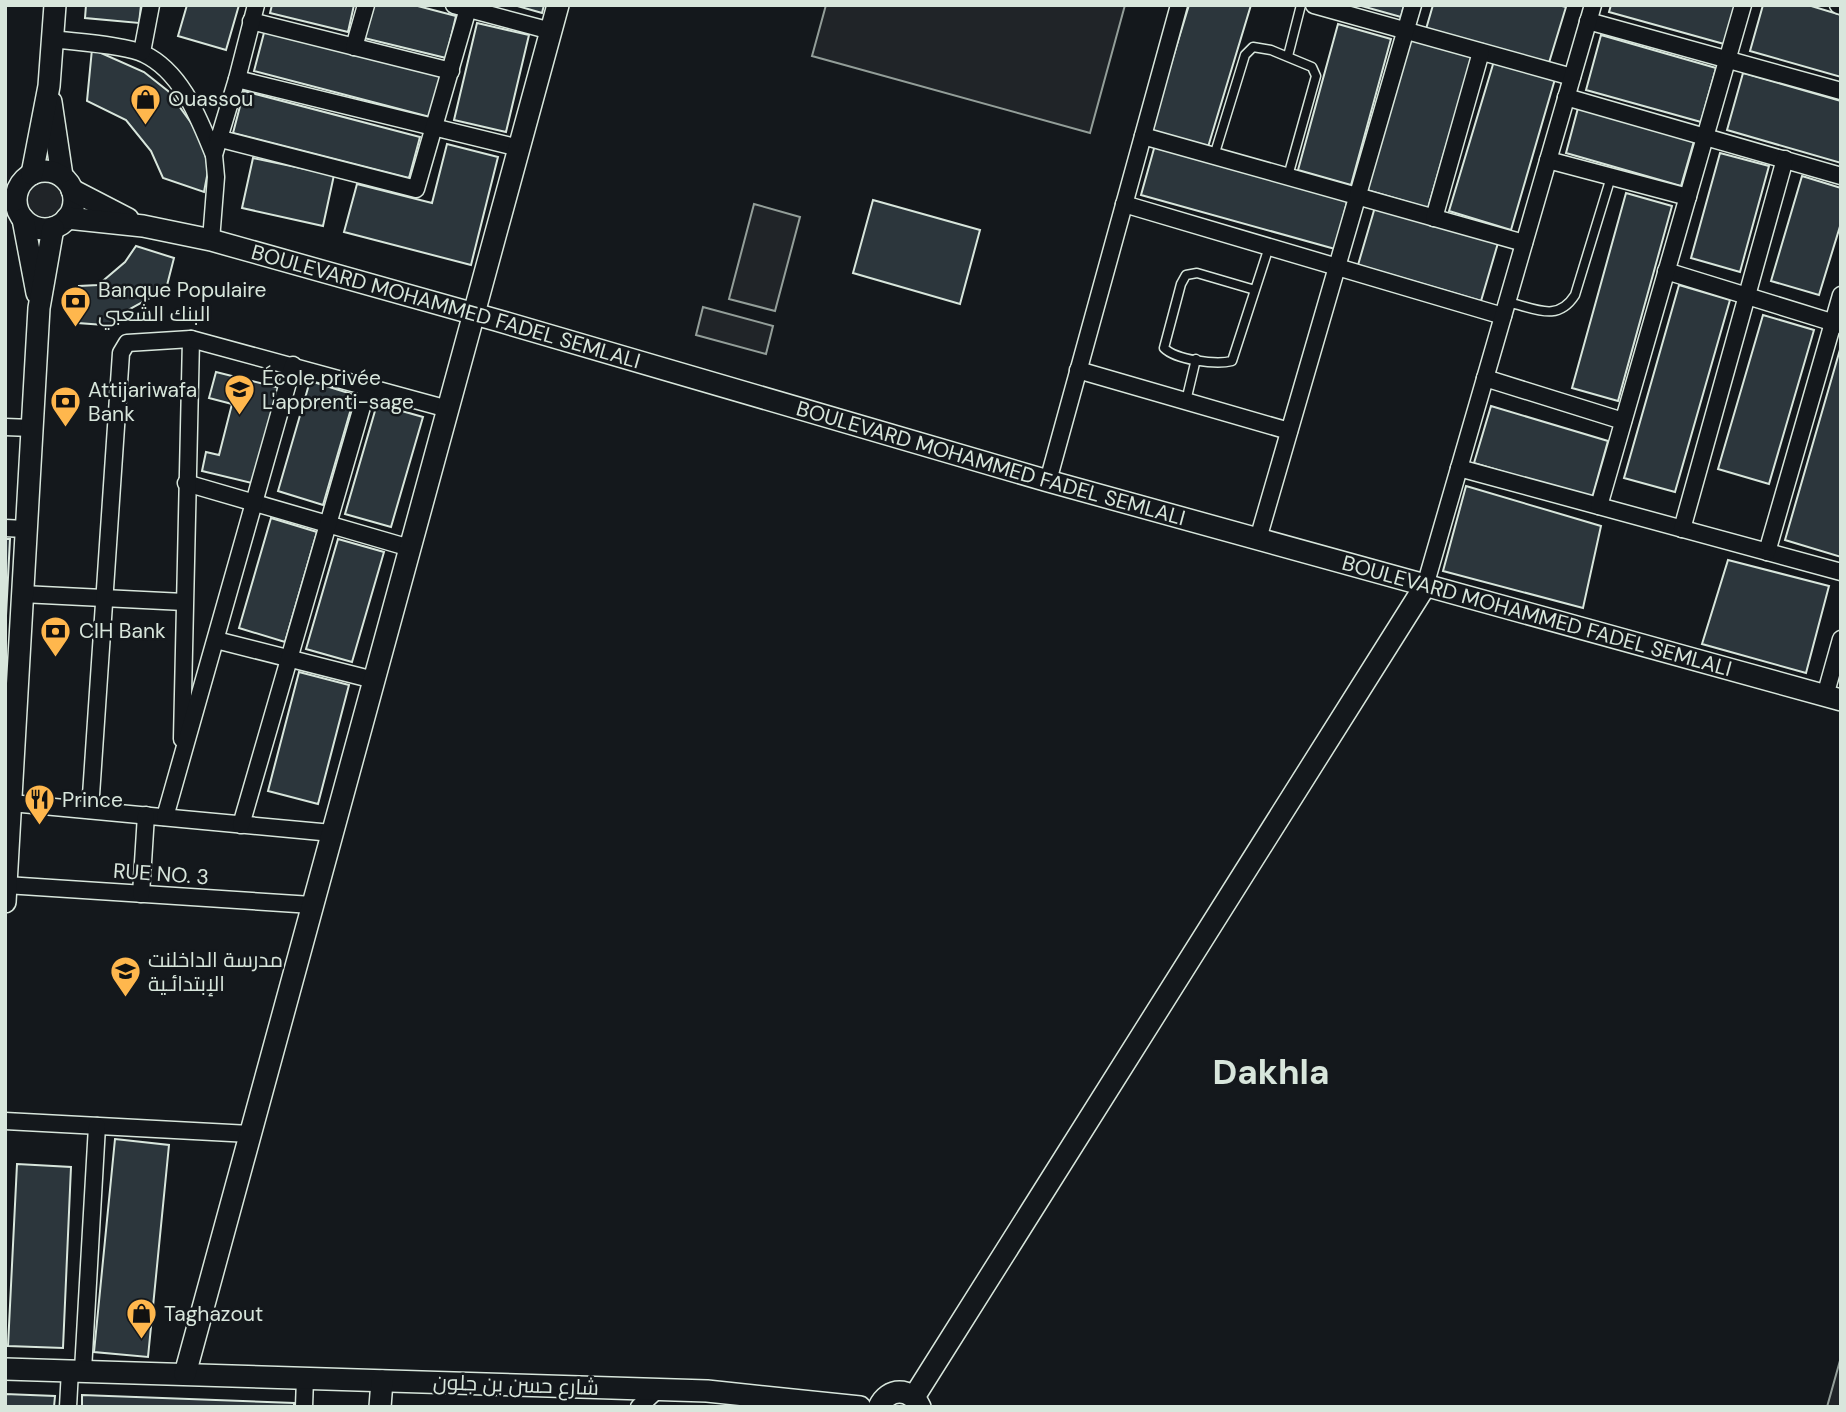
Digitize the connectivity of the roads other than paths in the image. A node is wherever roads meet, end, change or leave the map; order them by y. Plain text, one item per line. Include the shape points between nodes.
1 (55, 5) edge
2 (366, 5) edge
3 (558, 5) edge
4 (1179, 5) edge
5 (1301, 5) edge
6 (1314, 5) edge
7 (1413, 5) edge
8 (1743, 5) edge
9 (150, 7) edge
10 (464, 7) edge
11 (1592, 9) edge
12 (254, 13) edge
13 (1405, 30) junction
14 (551, 31) junction
15 (52, 39) junction
16 (354, 47) junction
17 (142, 52) junction
18 (1481, 52) junction
19 (1288, 56) junction
20 (1727, 60) junction
21 (451, 71) junction
22 (1572, 77) junction
23 (237, 79) junction
24 (49, 86) junction
25 (1841, 91) edge
26 (1566, 97) junction
27 (435, 127) junction
28 (1143, 136) junction
29 (1705, 136) junction
30 (217, 138) junction
31 (519, 148) junction
32 (214, 155) junction
33 (1214, 156) junction
34 (1785, 159) junction
35 (1548, 160) junction
36 (21, 176) edge
37 (1288, 176) junction
38 (1841, 176) edge
39 (1611, 177) junction
40 (67, 183) junction
41 (1357, 196) junction
42 (1688, 197) junction
43 (1124, 204) junction
44 (16, 212) edge
45 (1434, 218) junction
46 (60, 223) junction
47 (143, 226) junction
48 (211, 240) junction
49 (1524, 243) junction
50 (1269, 247) junction
51 (1336, 267) junction
52 (1666, 271) junction
53 (1255, 290) junction
54 (1841, 295) edge
55 (1746, 296) junction
56 (39, 308) junction
57 (1505, 309) junction
58 (474, 314) junction
59 (1837, 324) edge
60 (191, 339) junction
61 (1196, 359) junction
62 (293, 365) junction
63 (1078, 370) junction
64 (1485, 378) junction
65 (368, 386) junction
66 (1186, 401) junction
67 (448, 409) junction
68 (1623, 421) junction
69 (5, 427) edge
70 (32, 429) junction
71 (1289, 431) junction
72 (1459, 468) junction
73 (1048, 481) junction
74 (186, 483) junction
75 (256, 503) junction
76 (1599, 506) junction
77 (327, 525) junction
78 (15, 528) edge
79 (1682, 529) junction
80 (1258, 540) junction
81 (410, 548) junction
82 (1767, 552) junction
83 (1841, 572) edge
84 (1424, 586) junction
85 (22, 594) junction
86 (104, 598) junction
87 (184, 602) junction
88 (1841, 639) edge
89 (216, 640) junction
90 (289, 658) junction
91 (12, 677) edge
92 (374, 680) junction
93 (1833, 698) edge
94 (182, 760) junction
95 (9, 793) edge
96 (90, 810) junction
97 (146, 816) junction
98 (165, 817) junction
99 (241, 825) junction
100 (332, 833) junction
101 (6, 885) edge
102 (141, 894) junction
103 (5, 902) edge
104 (313, 905) junction
105 (5, 1121) edge
106 (97, 1126) junction
107 (250, 1134) junction
108 (5, 1369) edge
109 (77, 1370) junction
110 (185, 1374) junction
111 (305, 1378) junction
112 (382, 1381) junction
113 (657, 1390) junction
114 (712, 1399) edge
115 (917, 1402) edge
116 (68, 1407) edge
117 (304, 1407) edge
118 (380, 1407) edge
119 (639, 1407) edge
120 (860, 1407) edge
121 (879, 1407) edge

1 - 15 street
2 - 16 street
3 - 14 street
4 - 28 street
5 - 19 lane
6 - 13 street
7 - 13 street
8 - 20 street
9 - 17 street
10 - 14 street
10 - 21 street
11 - 20 street
11 - 22 street
12 - 16 street
12 - 23 street
13 - 18 street
13 - 41 street
14 - 31 street
15 - 17 street
15 - 24 street
16 - 21 street
17 - 32 street via 161,64 190,102
18 - 22 street
18 - 45 street
19 - 33 lane via 1249,49
19 - 37 lane via 1312,66 1316,76
20 - 25 street
20 - 29 street
21 - 27 street
22 - 26 street
23 - 27 street
23 - 30 street
24 - 36 street
24 - 40 street
26 - 29 street
26 - 35 street
27 - 30 street via 416,189
27 - 31 street
28 - 33 street
28 - 43 street
29 - 34 street
29 - 42 street
30 - 32 street
31 - 58 street
32 - 48 street
33 - 37 street
34 - 38 street
34 - 55 street
35 - 39 street
35 - 49 street
36 - 40 street via 47,171
36 - 44 street
37 - 41 street
39 - 42 street
39 - 57 lane via 1575,295 1567,307 1556,312
40 - 46 street via 72,209
40 - 47 street, BOULEVARD MOHAMMED FADEL SEMLALI
41 - 45 street
41 - 51 street
42 - 52 street
43 - 50 street
43 - 63 street
44 - 46 street via 37,228
44 - 56 street
45 - 49 street
46 - 47 street, BOULEVARD MOHAMMED FADEL SEMLALI
46 - 56 street
47 - 48 street, BOULEVARD MOHAMMED FADEL SEMLALI
48 - 58 street, BOULEVARD MOHAMMED FADEL SEMLALI
49 - 57 street
50 - 51 street
50 - 53 lane
51 - 57 street
51 - 71 street
52 - 55 street
52 - 68 street
53 - 61 lane via 1232,361
53 - 61 lane via 1197,273 1186,275 1164,348 1171,355
54 - 59 street
55 - 59 street
55 - 79 street
56 - 70 street
57 - 64 street
58 - 67 street
58 - 73 street, BOULEVARD MOHAMMED FADEL SEMLALI
59 - 82 street
60 - 62 street
60 - 74 street
60 - 86 street via 127,343 121,354
61 - 66 lane
62 - 65 street
62 - 75 street
63 - 66 street
63 - 73 street
64 - 68 street
64 - 72 street
65 - 67 street
65 - 77 street
66 - 71 street
67 - 81 street
68 - 76 street
69 - 70 street
70 - 78 street
71 - 80 street
72 - 76 street
72 - 84 street
73 - 80 street, BOULEVARD MOHAMMED FADEL SEMLALI
74 - 75 street
74 - 87 street
75 - 77 street
75 - 89 street
76 - 79 street
77 - 81 street
77 - 90 street
78 - 85 street
79 - 82 street
80 - 84 street, BOULEVARD MOHAMMED FADEL SEMLALI
81 - 92 street
82 - 83 street
84 - 93 street, BOULEVARD MOHAMMED FADEL SEMLALI
84 - 115 street
85 - 86 street
85 - 91 street
86 - 87 street
86 - 96 street
87 - 94 street
88 - 93 street
89 - 90 street
89 - 94 street
90 - 92 street
90 - 99 street
91 - 95 street
92 - 100 street
94 - 98 street
95 - 96 street
95 - 101 street
96 - 97 street
97 - 98 street
97 - 102 street
98 - 99 street
99 - 100 street
100 - 104 street
101 - 102 street, RUE NO. 3
101 - 103 street
102 - 104 street, RUE NO. 3
104 - 107 street
105 - 106 street
106 - 107 street
106 - 109 street
107 - 110 street
108 - 109 street, شارع حسن بن جلون
109 - 110 street, شارع حسن بن جلون
109 - 116 street
110 - 111 street, شارع حسن بن جلون
111 - 112 street, شارع حسن بن جلون
111 - 117 street
112 - 113 street, شارع حسن بن جلون
112 - 118 street
113 - 114 street, شارع حسن بن جلون
113 - 119 street
114 - 120 street, شارع حسن بن جلون
115 - 121 street via 900,1391 892,1392

